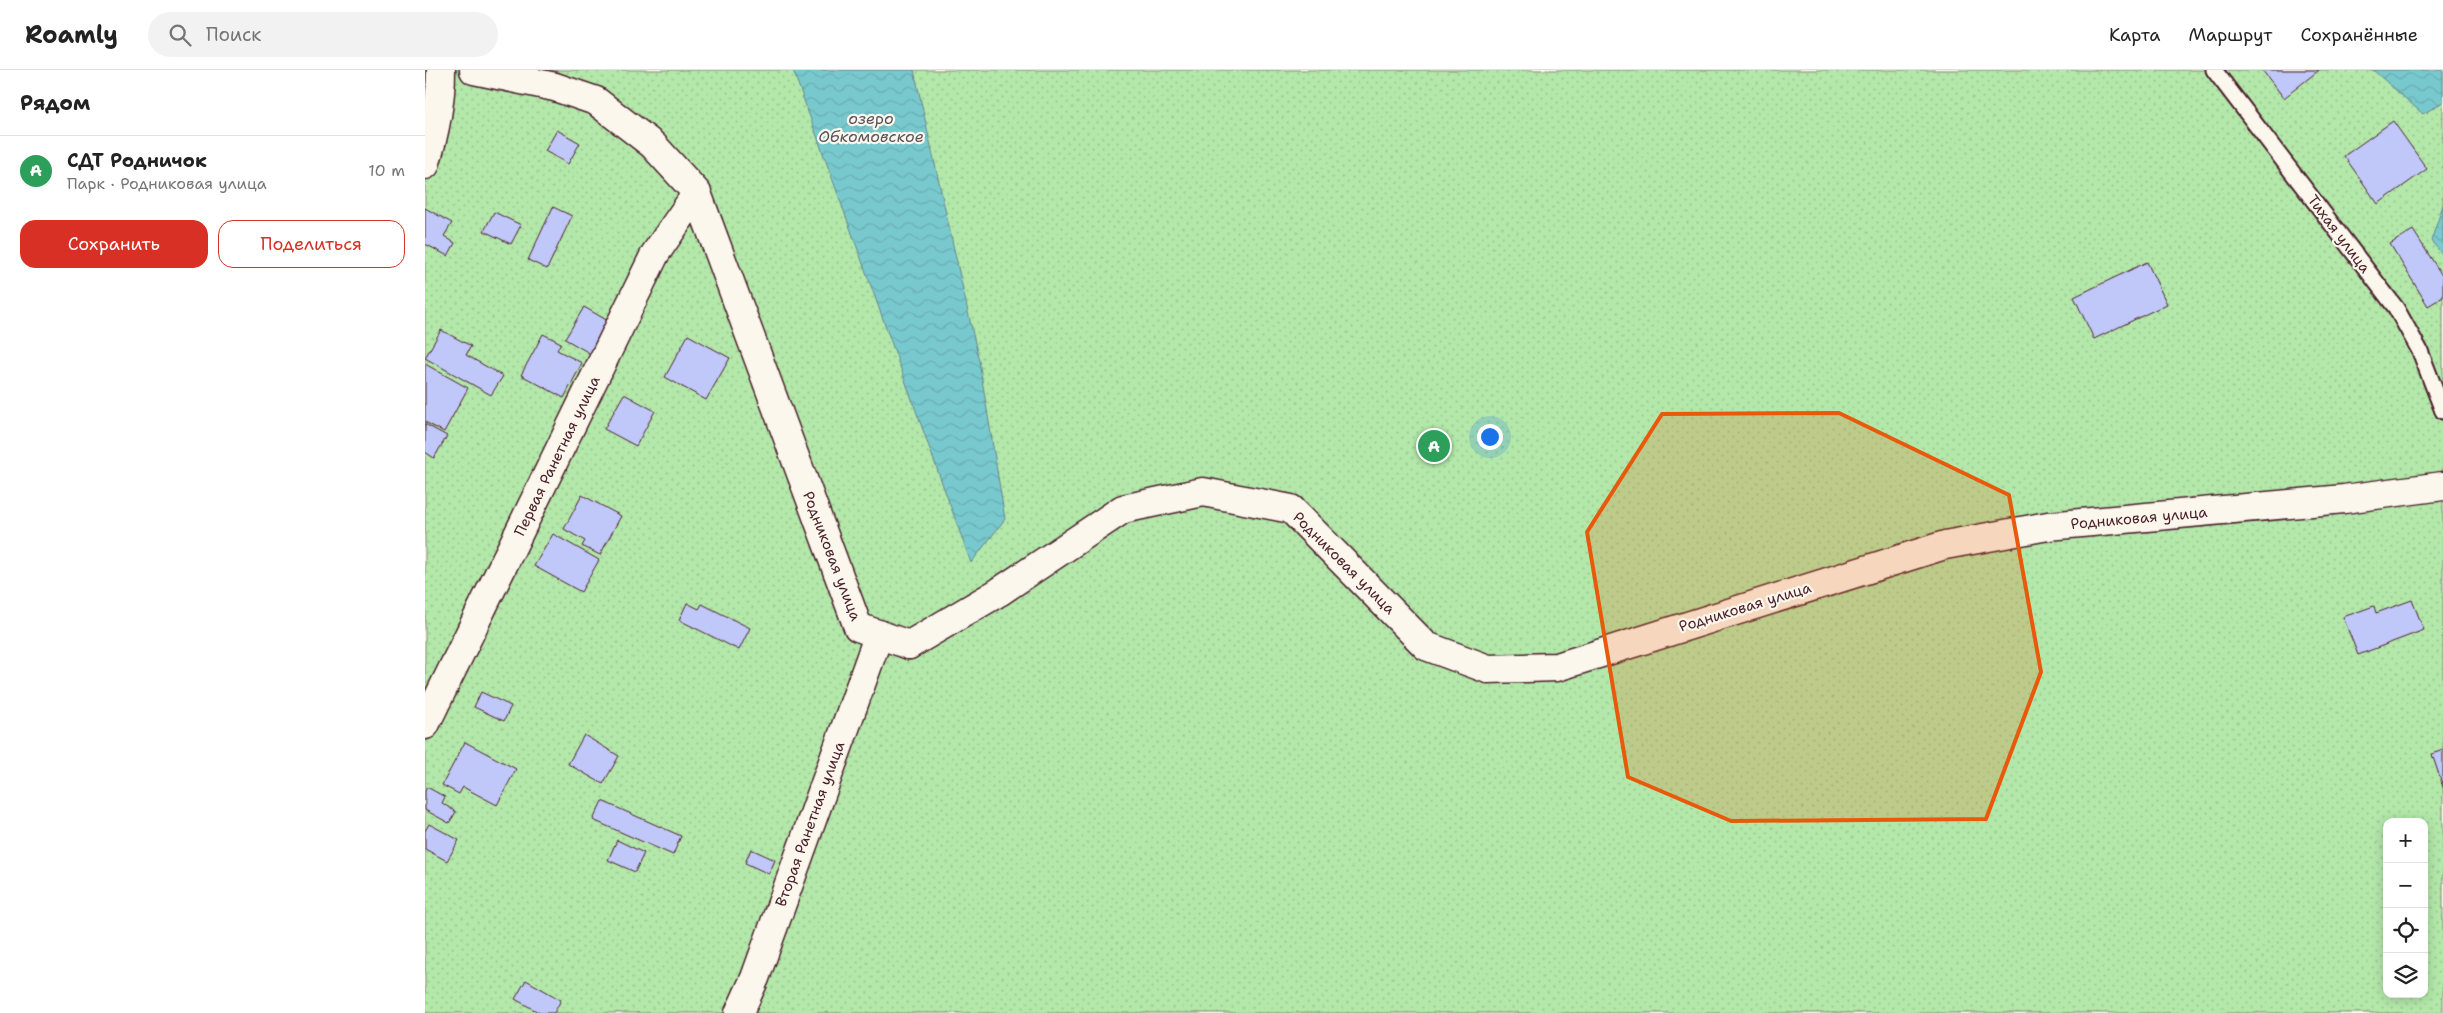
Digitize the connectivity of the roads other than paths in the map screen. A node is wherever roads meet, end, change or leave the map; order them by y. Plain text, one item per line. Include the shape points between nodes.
1 (441, 70) edge
2 (474, 70) edge
3 (2214, 70) edge
4 (425, 165) edge
5 (697, 193) junction
6 (2443, 411) edge
7 (2443, 486) edge
8 (879, 634) junction
9 (425, 725) edge
10 (739, 1013) edge

1 - 4 street via 437,125
2 - 5 street, Родниковая улица via 555,87 595,100 653,146
3 - 6 lane, Тихая улица via 2396,308 2420,352
5 - 8 street, Родниковая улица via 858,627
5 - 9 street, Первая Ранетная улица via 655,254
7 - 8 street, Родниковая улица via 2344,499 2048,526 1945,545 1557,667 1488,669 1426,646 1291,509 1203,492 1123,509 999,592 909,644
8 - 10 street, Вторая Ранетная улица via 755,978

